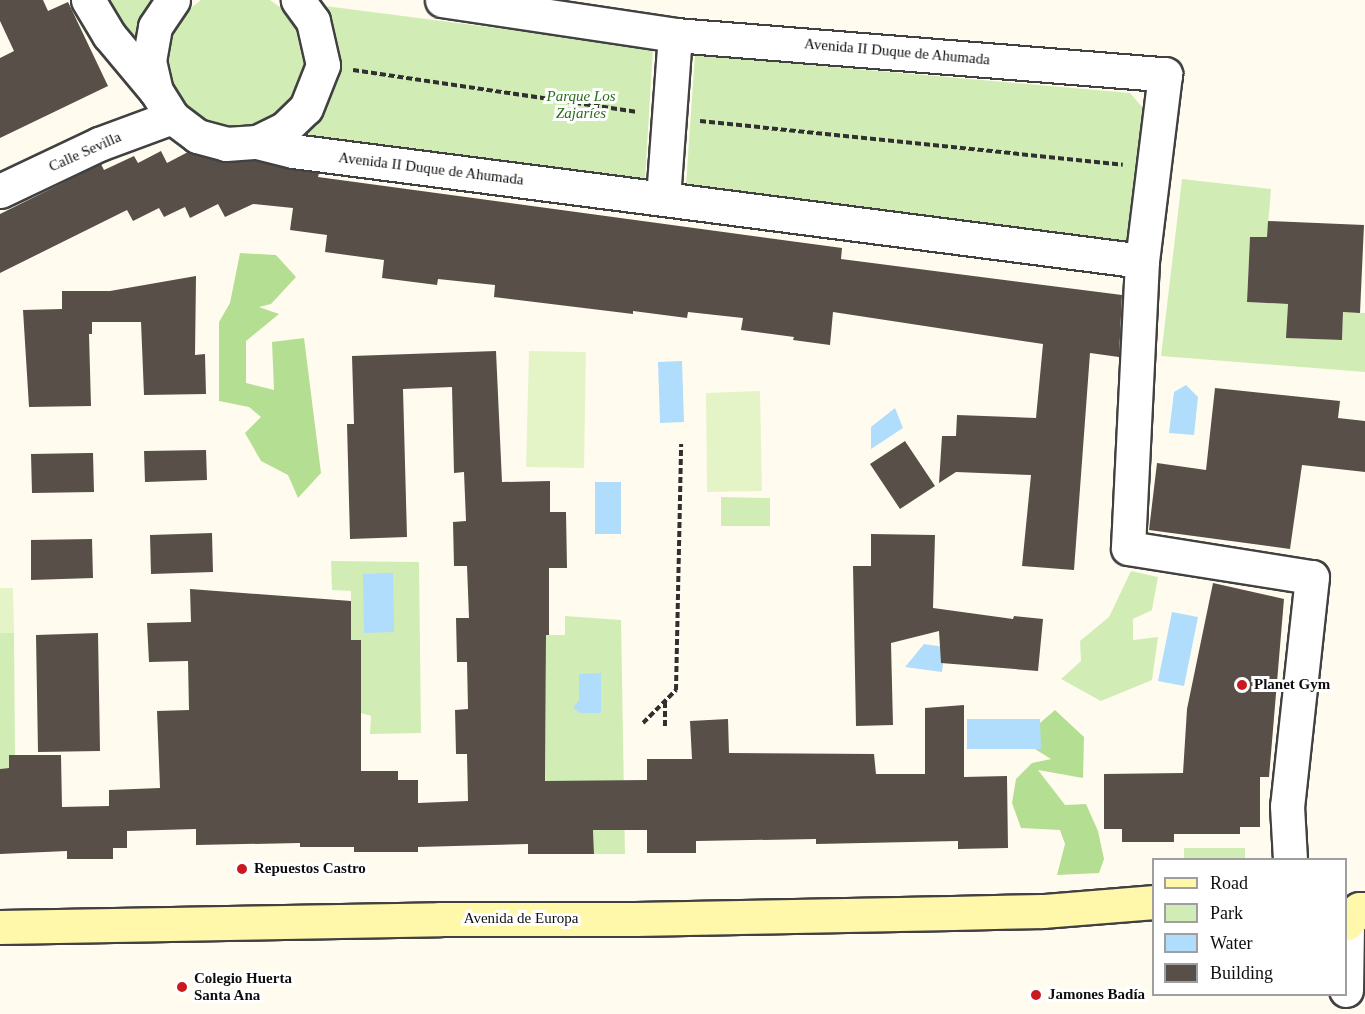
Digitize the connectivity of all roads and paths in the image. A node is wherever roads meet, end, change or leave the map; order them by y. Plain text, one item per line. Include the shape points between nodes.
1 (88, 0) edge
2 (173, 0) edge
3 (298, 0) edge
4 (442, 0) edge
5 (675, 35) junction
6 (323, 65) junction
7 (164, 104) junction
8 (669, 117) junction
9 (256, 142) junction
10 (1153, 169) junction
11 (0, 191) edge
12 (663, 198) junction
13 (1142, 261) junction
14 (681, 444) dead end
15 (665, 701) junction
16 (643, 723) dead end
17 (665, 726) dead end
18 (1290, 858) edge
19 (1365, 894) edge
20 (1152, 902) edge
21 (1043, 911) junction
22 (1354, 914) edge
23 (1152, 919) edge
24 (0, 927) edge
25 (1347, 980) edge
26 (1345, 996) edge
27 (1342, 1014) edge

1 - 7 street via 108,35
2 - 7 street via 155,27 149,61
3 - 6 street via 313,21
4 - 5 street, Avenida II Duque de Ahumada
5 - 8 street
5 - 10 street, Avenida II Duque de Ahumada via 1165,74
6 - 8 path
6 - 9 street via 306,108 284,129
7 - 9 street via 197,136 226,144
7 - 11 street, Calle Sevilla via 99,144
8 - 10 path
8 - 12 street
9 - 12 street, Avenida II Duque de Ahumada via 293,151
10 - 13 street, Avenida II Duque de Ahumada
12 - 13 street, Avenida II Duque de Ahumada
13 - 18 street, Avenida II Duque de Ahumada via 1128,548 1312,577 1287,806
14 - 15 path via 676,690
15 - 16 path
15 - 17 path
19 - 22 main road
20 - 21 main road, Avenida de Europa
21 - 23 main road, Avenida de Europa
21 - 24 main road, Avenida de Europa
22 - 25 street
26 - 27 street

